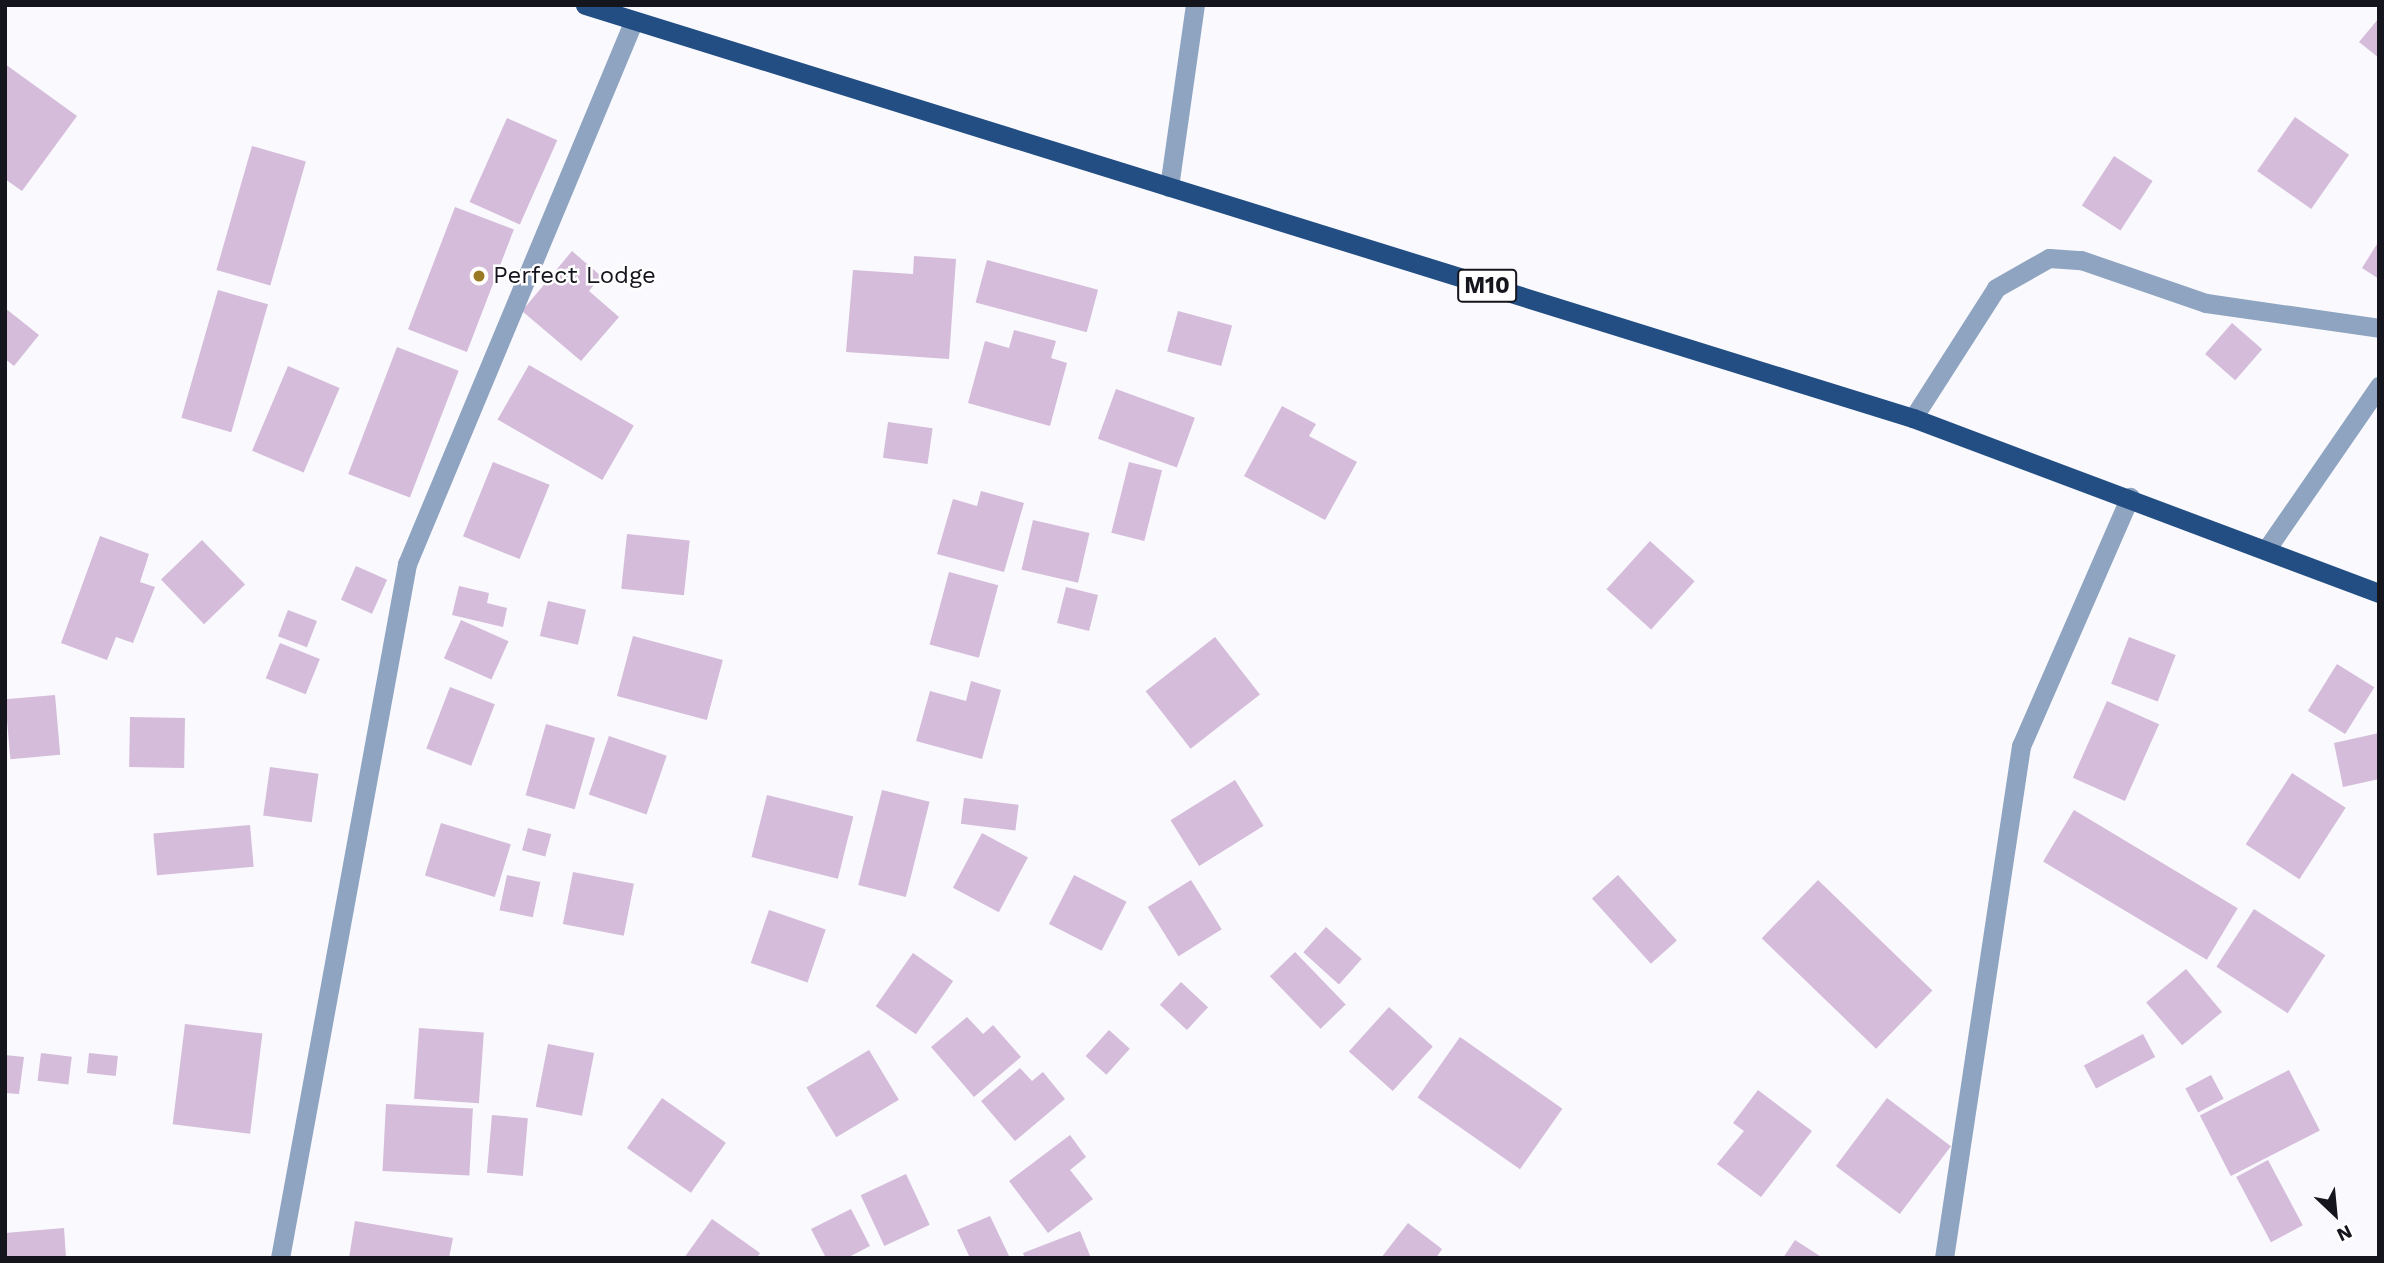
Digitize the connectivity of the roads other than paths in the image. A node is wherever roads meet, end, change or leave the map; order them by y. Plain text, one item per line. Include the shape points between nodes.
1 (585, 5) edge
2 (1195, 5) edge
3 (634, 20) junction
4 (1169, 187) junction
5 (2379, 328) edge
6 (2379, 386) edge
7 (1913, 418) junction
8 (2130, 497) junction
9 (2268, 547) junction
10 (2379, 593) edge
11 (280, 1258) edge
12 (1944, 1258) edge

1 - 3 highway, M10
2 - 4 street
3 - 4 highway, M10
3 - 11 street via 407,564
4 - 7 highway, M10
5 - 7 street via 2206,303 2081,260 2049,258 1996,288
6 - 9 street
7 - 8 highway, M10
8 - 9 highway, M10
8 - 12 street via 2021,747
9 - 10 highway, M10

